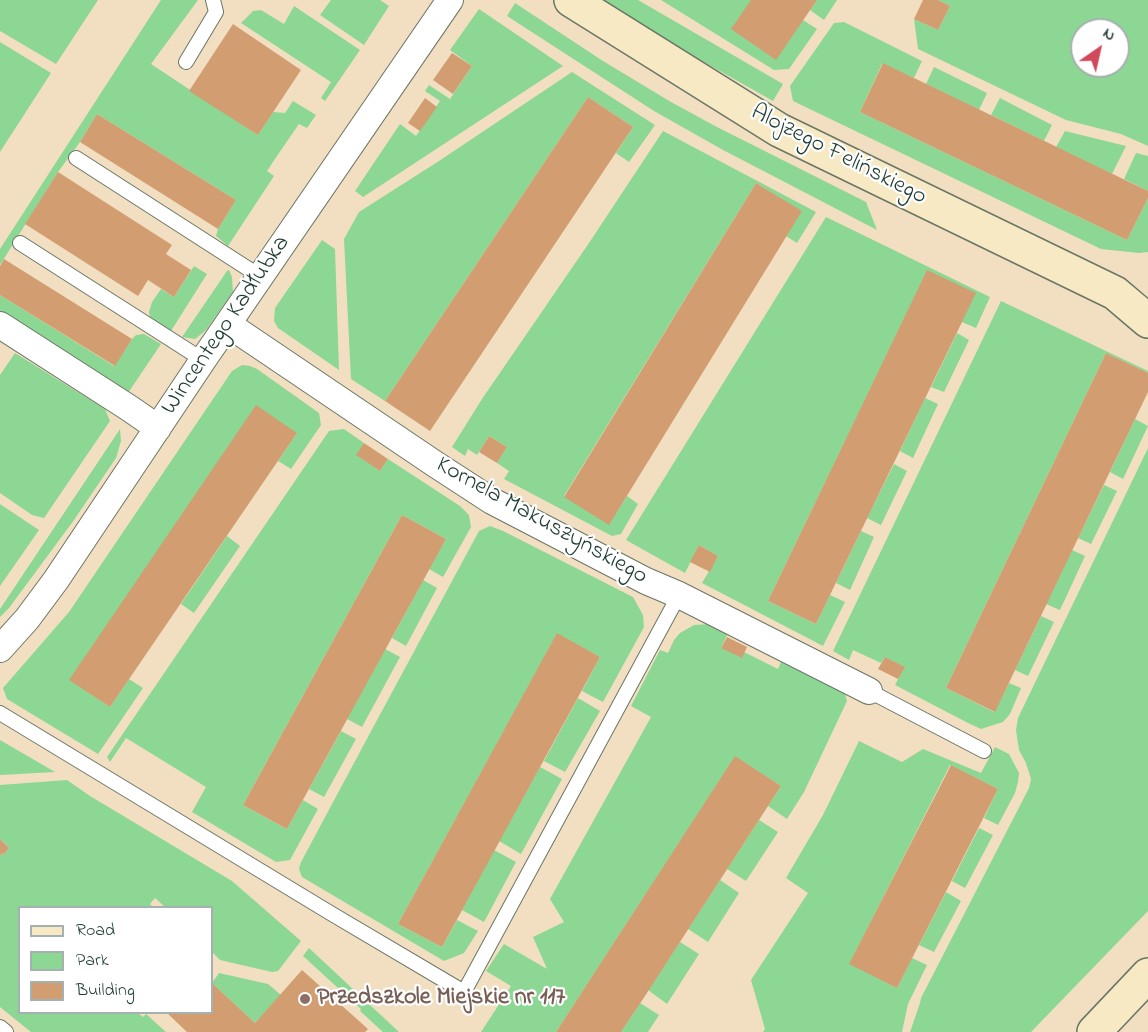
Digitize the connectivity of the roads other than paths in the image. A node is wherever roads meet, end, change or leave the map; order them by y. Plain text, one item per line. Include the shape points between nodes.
1 (213, 0) edge
2 (450, 0) edge
3 (571, 0) edge
4 (186, 62) dead end
5 (76, 158) dead end
6 (20, 243) dead end
7 (261, 277) junction
8 (1115, 293) junction
9 (1148, 297) edge
10 (1148, 321) edge
11 (0, 325) edge
12 (229, 325) junction
13 (203, 360) junction
14 (158, 428) junction
15 (679, 595) junction
16 (0, 648) edge
17 (869, 691) joint
18 (0, 713) edge
19 (984, 751) dead end
20 (1148, 975) edge
21 (0, 1027) edge
22 (6, 1032) edge
23 (1094, 1032) edge

1 - 4 lane via 216,12
2 - 7 street, Wincentego Kadłubka
3 - 8 street, Alojzego Felińskiego via 779,130
5 - 7 lane
6 - 13 lane
7 - 12 street, Wincentego Kadłubka
8 - 9 street, Alojzego Felińskiego
8 - 10 street, Alojzego Felińskiego
11 - 14 street
12 - 13 street, Wincentego Kadłubka
12 - 15 street, Kornela Makuszyńskiego via 492,501
13 - 14 street, Wincentego Kadłubka
14 - 16 street, Wincentego Kadłubka via 56,580
15 - 17 street, Kornela Makuszyńskiego
15 - 18 lane via 464,992
17 - 19 lane
20 - 23 street
21 - 22 lane

